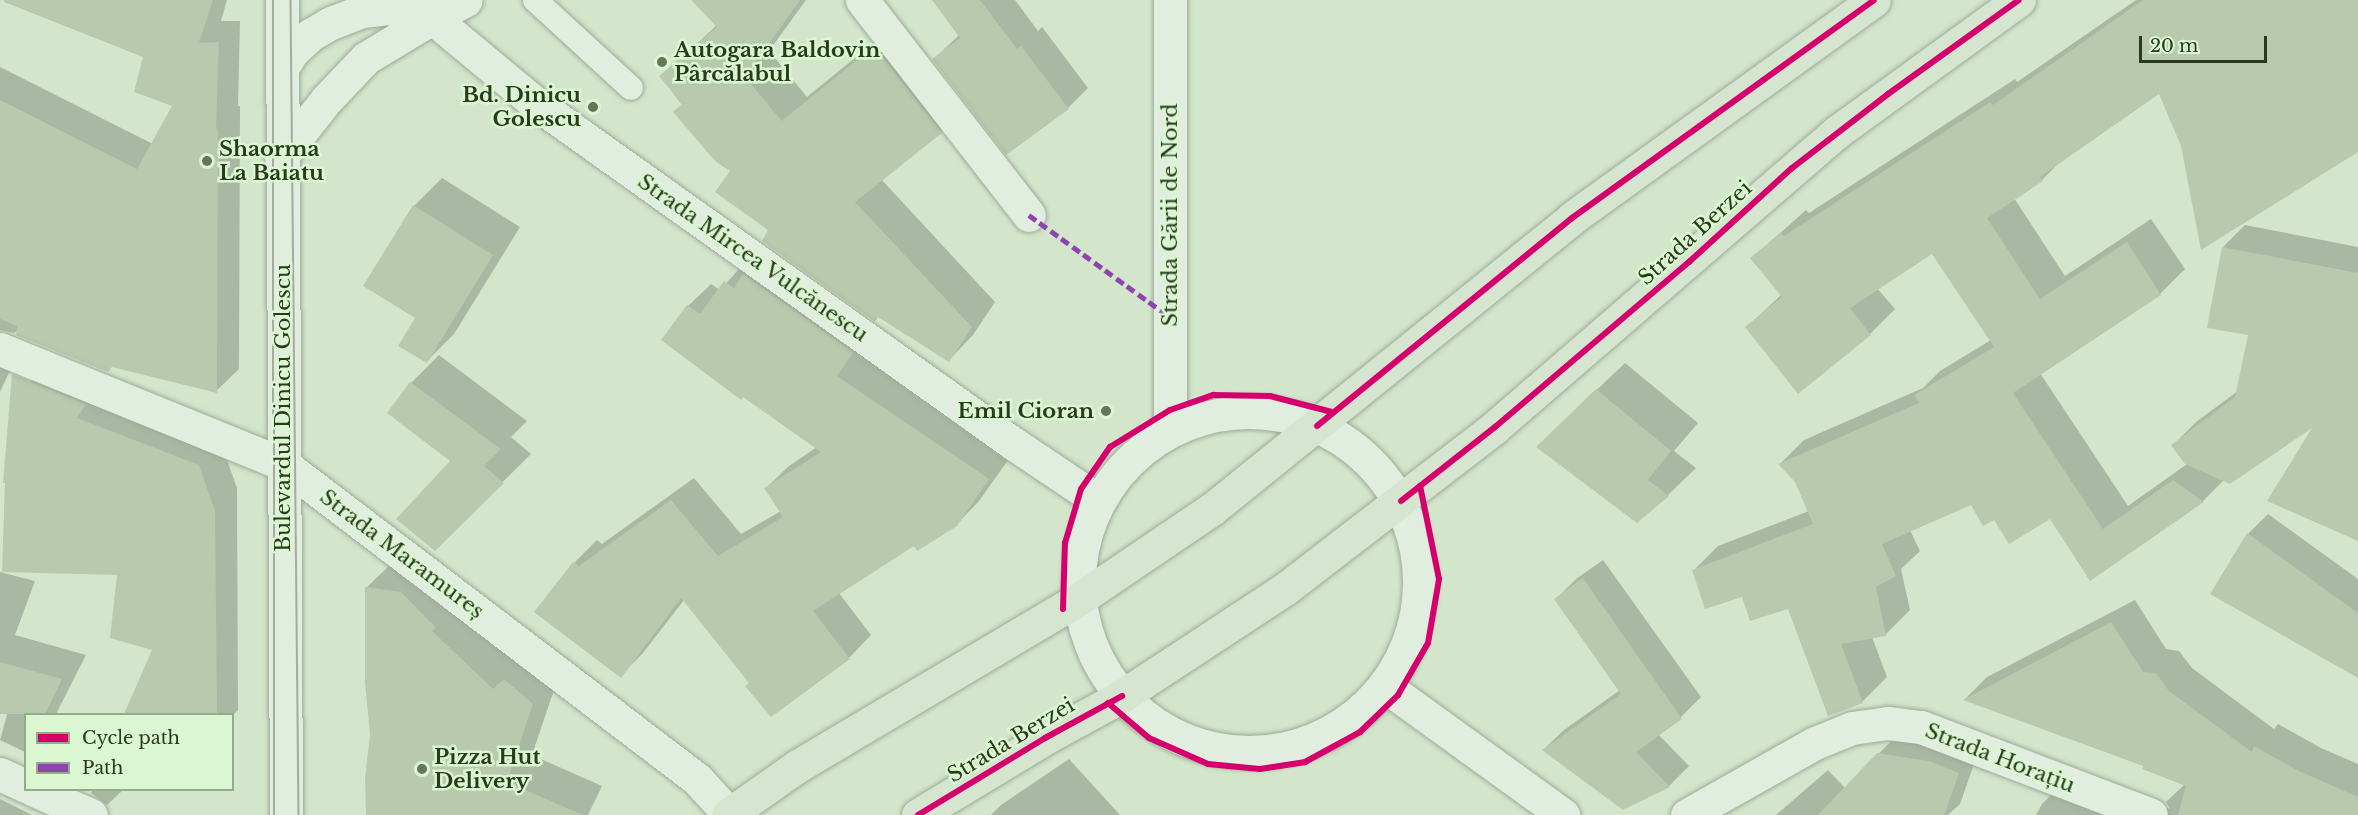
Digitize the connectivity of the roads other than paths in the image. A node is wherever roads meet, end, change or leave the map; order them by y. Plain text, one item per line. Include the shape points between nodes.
1 (282, 0) edge
2 (466, 0) edge
3 (535, 0) edge
4 (862, 0) edge
5 (1170, 0) edge
6 (1874, 0) edge
7 (2019, 0) edge
8 (416, 6) edge
9 (282, 68) junction
10 (631, 88) dead end
11 (281, 157) junction
12 (1029, 215) dead end
13 (0, 349) edge
14 (1317, 426) junction
15 (1170, 430) junction
16 (283, 464) junction
17 (1099, 501) junction
18 (1401, 501) junction
19 (1079, 599) junction
20 (1385, 686) junction
21 (1122, 696) junction
22 (0, 774) edge
23 (24, 785) edge
24 (38, 791) edge
25 (924, 814) edge
26 (91, 815) edge
27 (286, 815) edge
28 (728, 815) edge
29 (1563, 815) edge
30 (1686, 815) edge
31 (2151, 815) edge

1 - 9 main road, Bulevardul Dinicu Golescu
2 - 8 main road
3 - 10 lane
4 - 12 main road
5 - 15 main road, Strada Gării de Nord
6 - 14 main road via 1572,218
7 - 18 main road, Strada Berzei via 1810,154 1513,412
8 - 9 main road via 362,11 331,23 310,35
8 - 11 main road via 327,99
8 - 17 main road, Strada Mircea Vulcănescu via 534,102
9 - 11 main road, Bulevardul Dinicu Golescu
11 - 16 main road, Bulevardul Dinicu Golescu
13 - 16 main road, Strada Maramureș
14 - 15 main road via 1268,412 1248,412 1218,414
14 - 18 main road via 1364,455
14 - 19 main road via 1212,509
15 - 17 main road via 1129,460
16 - 27 main road, Bulevardul Dinicu Golescu
16 - 28 main road, Strada Maramureș via 697,779
17 - 19 main road via 1082,548
18 - 20 main road via 1414,538 1420,590 1409,641
18 - 21 main road, Strada Berzei via 1285,589
19 - 21 main road via 1092,648
19 - 28 main road via 806,762
20 - 21 main road via 1348,721 1303,744 1253,753 1203,746 1156,725
20 - 29 main road
21 - 25 main road, Strada Berzei via 1044,738
22 - 23 main road
24 - 26 main road
30 - 31 main road, Strada Horațiu via 1815,743 1852,728 1888,723 1921,727

